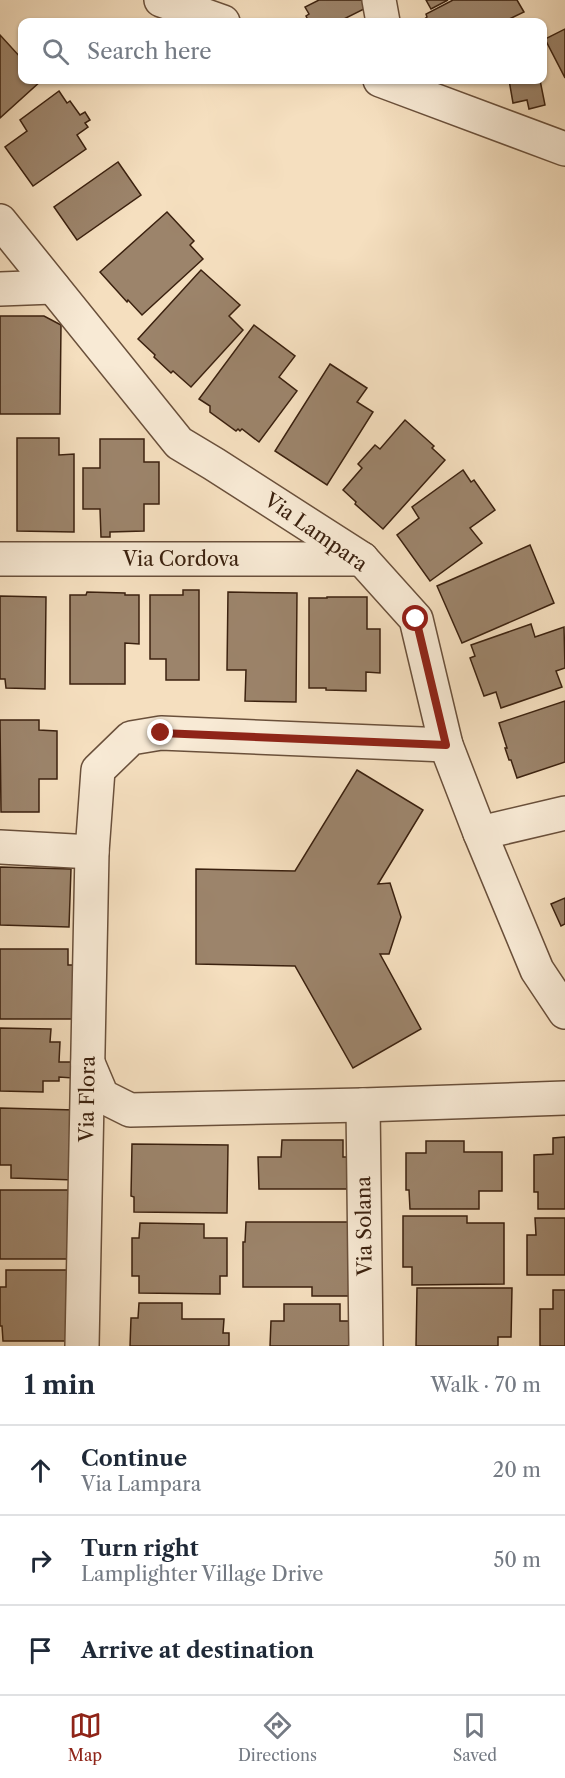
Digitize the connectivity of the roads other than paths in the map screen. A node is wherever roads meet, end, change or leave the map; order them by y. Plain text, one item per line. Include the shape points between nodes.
1 (161, 0) edge
2 (379, 0) edge
3 (212, 18) edge
4 (382, 18) edge
5 (395, 84) edge
6 (565, 149) edge
7 (0, 221) edge
8 (53, 287) junction
9 (0, 289) edge
10 (0, 559) edge
11 (362, 559) junction
12 (446, 745) junction
13 (565, 813) edge
14 (480, 833) junction
15 (0, 847) edge
16 (92, 852) junction
17 (565, 1012) edge
18 (88, 1063) junction
19 (565, 1098) edge
20 (363, 1105) junction
21 (82, 1346) edge
22 (366, 1346) edge

1 - 3 street
2 - 4 street
5 - 6 street
7 - 8 street, Via Lampara
8 - 9 street
8 - 11 street, Via Lampara via 179,443
10 - 11 street, Via Cordova
11 - 12 street, Via Lampara via 416,619
12 - 14 street, Via Lampara
12 - 16 street, Via Flora via 161,733 130,738 98,770
13 - 14 street
14 - 17 street, Via Lampara via 537,970
15 - 16 street
16 - 18 street, Via Flora
18 - 20 street via 102,1096 130,1110
18 - 21 street, Via Flora
19 - 20 street
20 - 22 street, Via Solana

